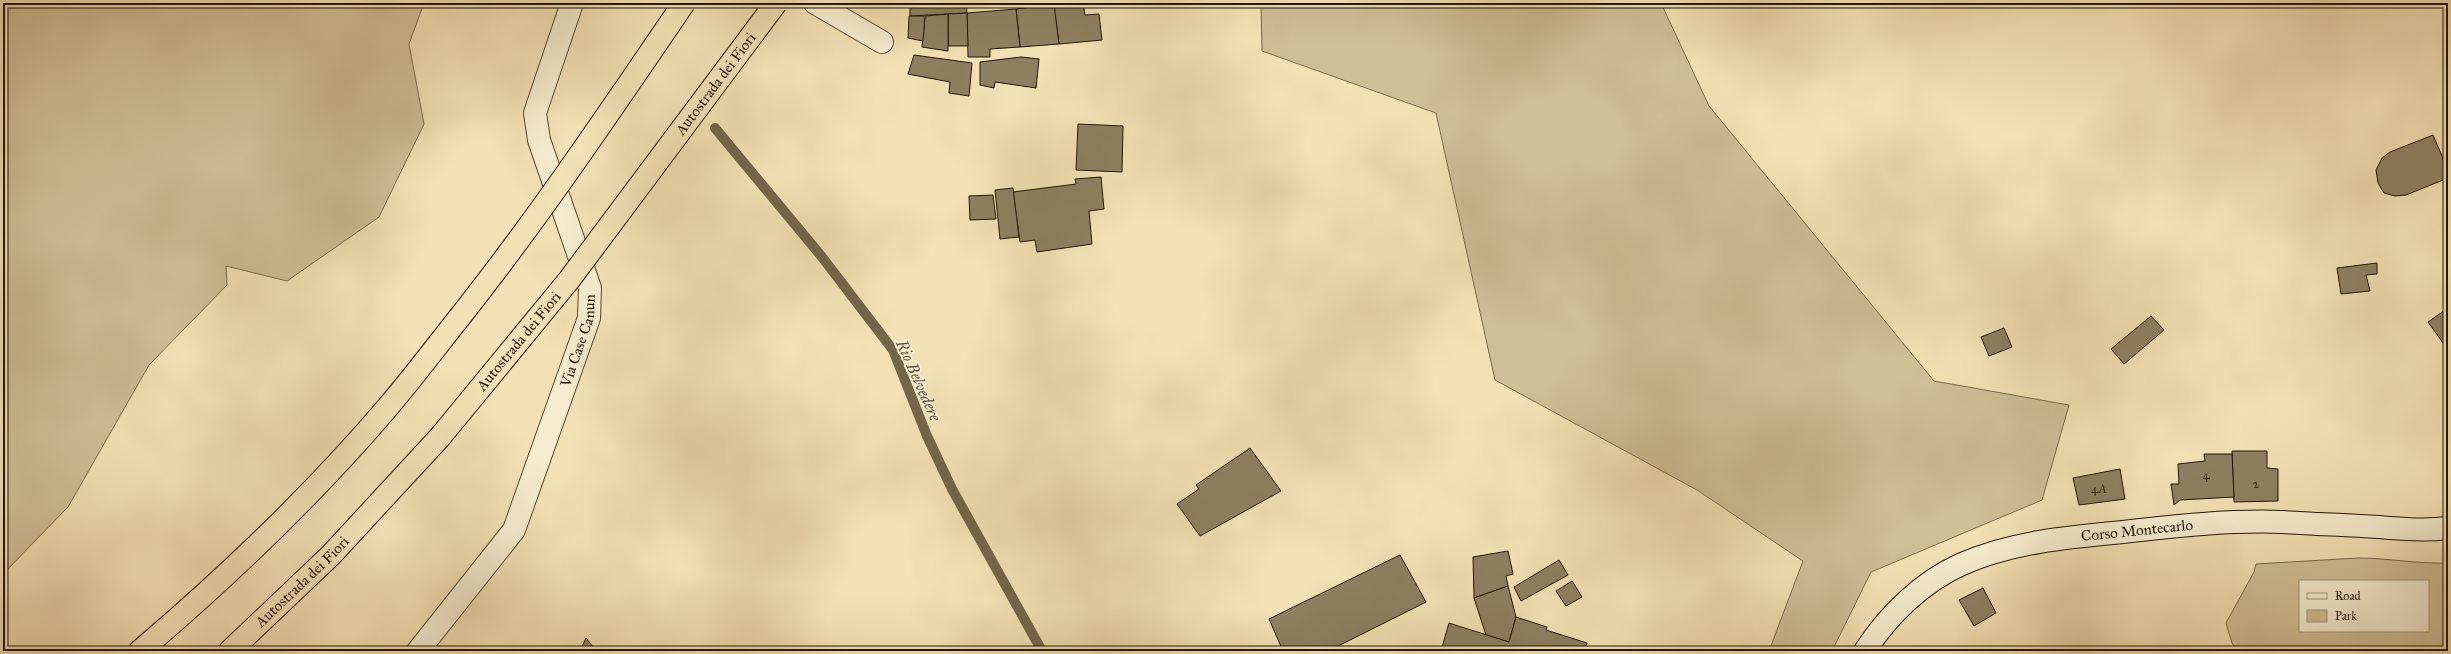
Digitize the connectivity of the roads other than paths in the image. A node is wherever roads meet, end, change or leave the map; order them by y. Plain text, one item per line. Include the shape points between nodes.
1 (572, 3) edge
2 (684, 3) edge
3 (776, 3) edge
4 (815, 3) edge
5 (882, 42) dead end
6 (2448, 528) edge
7 (140, 651) edge
8 (230, 651) edge
9 (418, 651) edge
10 (1865, 651) edge

1 - 9 street, Via Case Canun via 535,113 539,140 590,288 589,318 514,530
2 - 7 highway, bridge via 577,161 507,258 387,408 306,497 208,594
3 - 8 highway, Autostrada dei Fiori, bridge via 569,280 440,437 331,555
4 - 5 street
6 - 10 street, Corso Montecarlo via 2409,530 2288,522 2245,522 2160,528 2027,544 1978,558 1944,574 1902,606 1884,624

